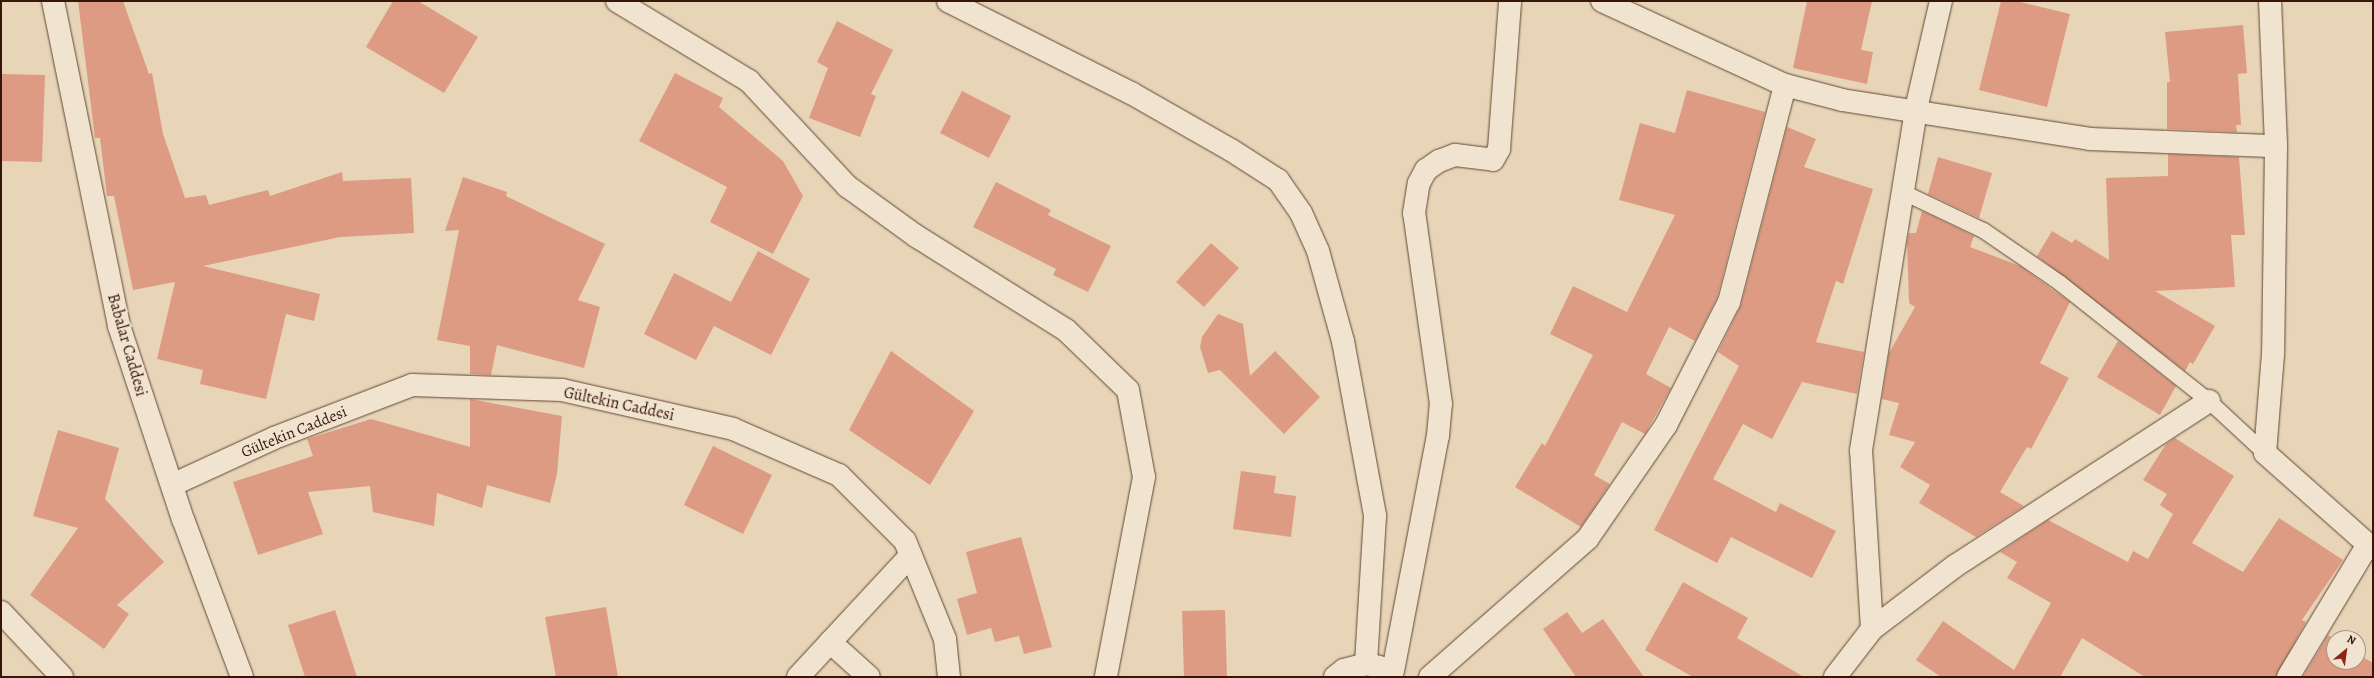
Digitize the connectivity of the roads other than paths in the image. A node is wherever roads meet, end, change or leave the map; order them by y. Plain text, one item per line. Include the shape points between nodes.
1 (53, 1) edge
2 (617, 1) edge
3 (948, 1) edge
4 (1510, 1) edge
5 (1602, 1) edge
6 (1941, 1) edge
7 (2270, 1) edge
8 (1785, 85) junction
9 (1916, 110) junction
10 (2276, 146) junction
11 (1903, 192) junction
12 (2209, 401) junction
13 (2266, 452) junction
14 (172, 485) junction
15 (2370, 547) edge
16 (911, 555) junction
17 (1, 612) edge
18 (1872, 629) junction
19 (830, 642) junction
20 (1366, 664) junction
21 (1398, 674) edge
22 (62, 677) edge
23 (242, 677) edge
24 (798, 677) edge
25 (869, 677) edge
26 (949, 677) edge
27 (1106, 677) edge
28 (1335, 677) edge
29 (1430, 677) edge
30 (1835, 677) edge
31 (2288, 677) edge

1 - 14 street, Babalar Caddesi via 119,326
2 - 27 street via 749,81 847,186 916,236 1066,330 1128,390 1144,477
3 - 20 street via 1131,93 1231,150 1278,180 1301,213 1318,251 1343,341 1375,516
4 - 21 street via 1499,149 1493,160 1455,156 1439,161 1426,170 1419,183 1414,213 1441,404 1438,436
5 - 8 street
6 - 9 street
7 - 10 street
8 - 9 street via 1842,100
8 - 29 street via 1729,302 1666,425 1588,538
9 - 10 street via 2090,139
9 - 11 street
10 - 13 street via 2273,354
11 - 12 lane via 1983,230 2060,283
11 - 18 street via 1861,450
12 - 13 lane
12 - 18 street via 1955,566
13 - 15 street
14 - 16 street, Gültekin Caddesi via 274,438 412,385 562,390 733,429 840,475 905,541
14 - 23 street, Babalar Caddesi
15 - 31 street
16 - 19 street
16 - 26 street, Gültekin Caddesi via 945,639
17 - 22 street
18 - 30 street
19 - 24 street
19 - 25 street
20 - 21 street
20 - 28 street via 1344,670

